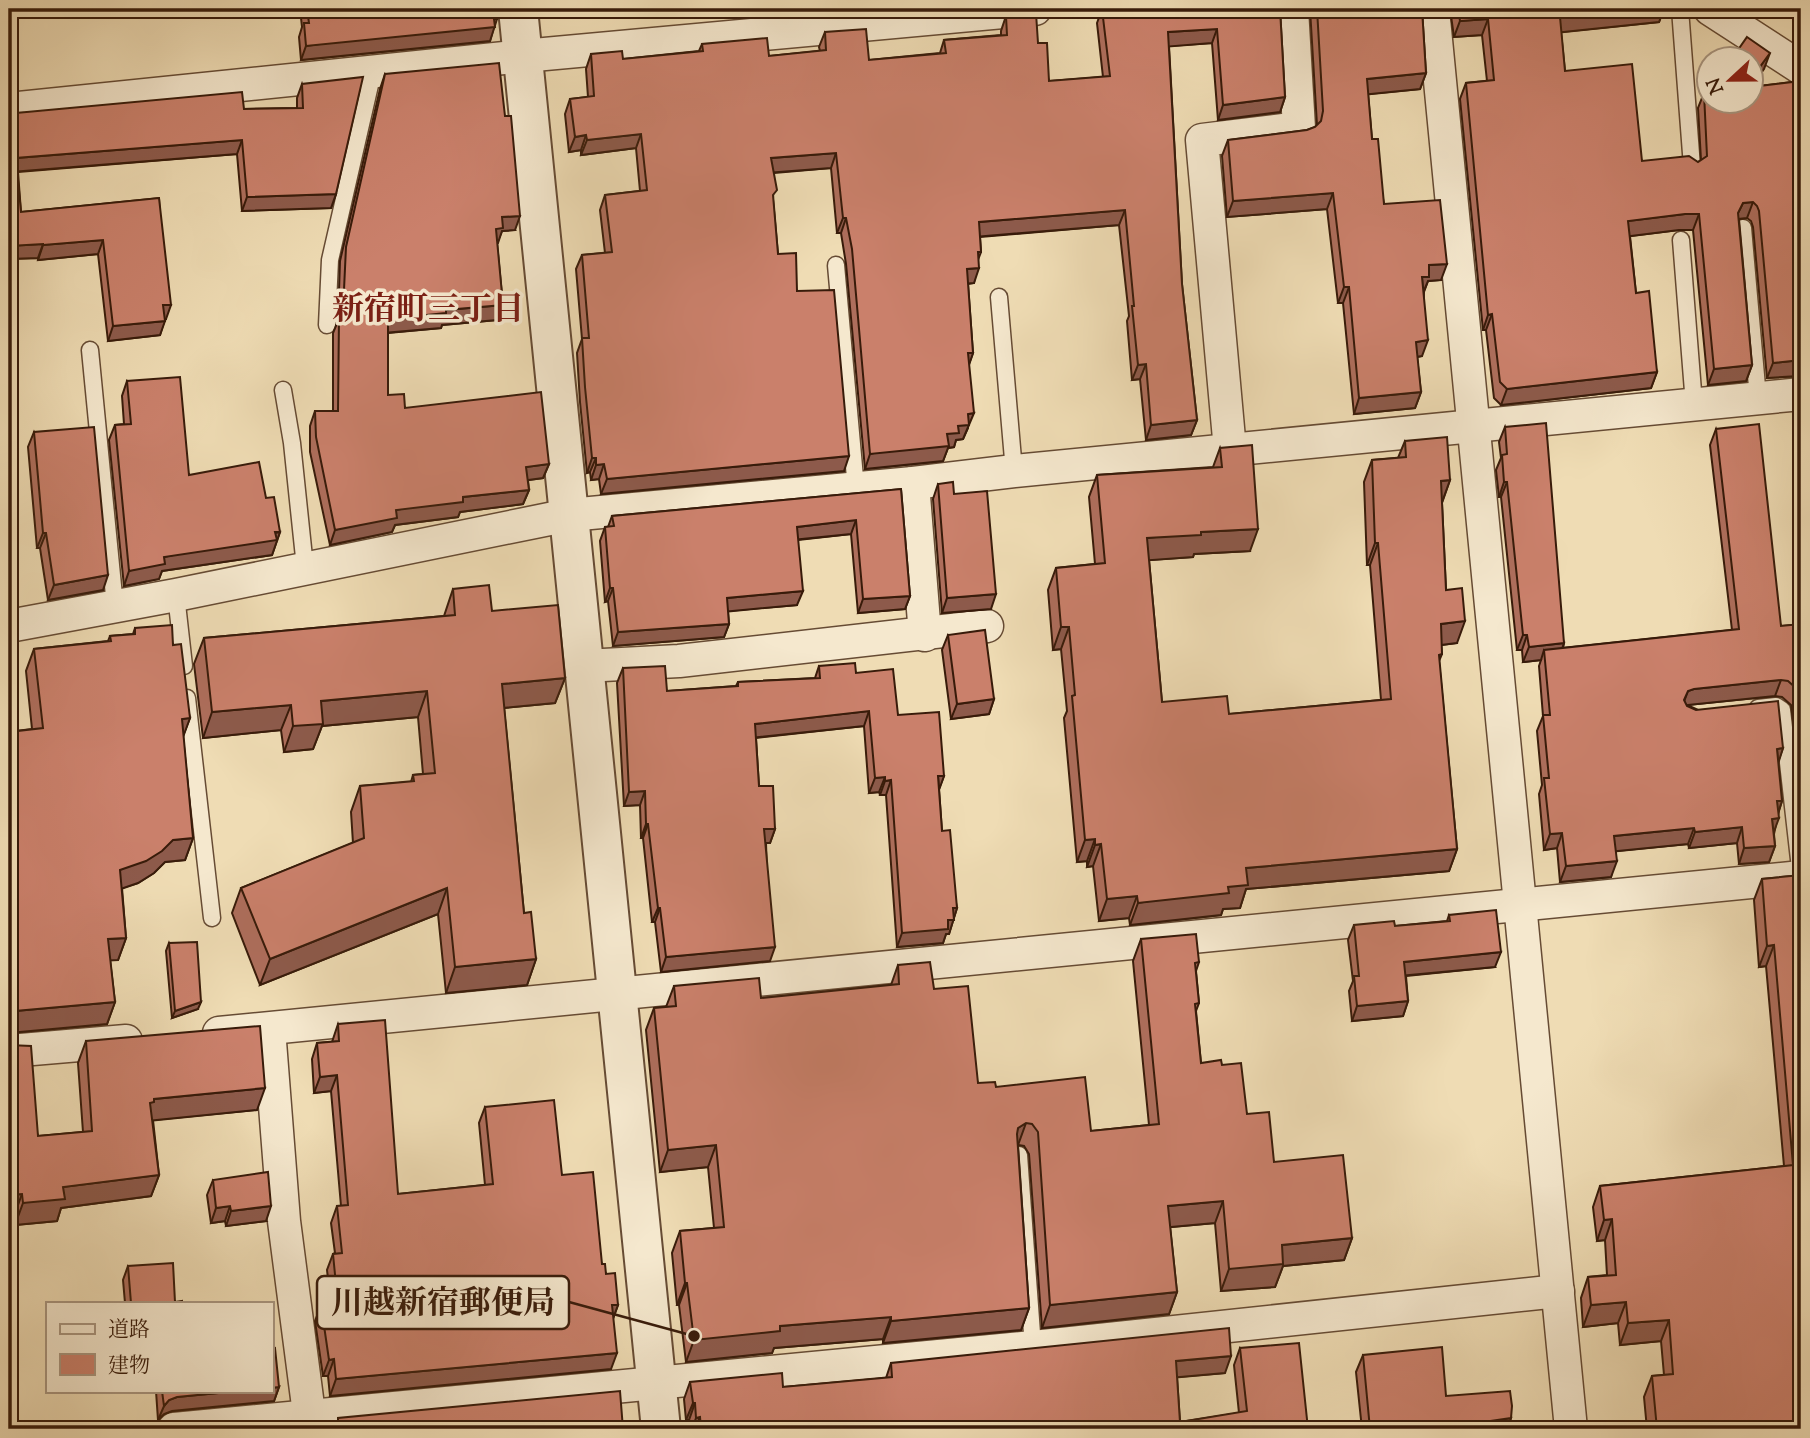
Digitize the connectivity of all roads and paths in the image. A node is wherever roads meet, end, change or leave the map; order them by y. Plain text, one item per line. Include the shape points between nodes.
1 (518, 9) edge
2 (1035, 9) edge
3 (1292, 9) edge
4 (1433, 9) edge
5 (1679, 9) edge
6 (1718, 11) edge
7 (523, 56) junction
8 (1801, 68) edge
9 (373, 72) junction
10 (9, 110) edge
11 (1692, 167) edge
12 (1743, 228) edge
13 (1681, 240) dead end
14 (836, 265) dead end
15 (999, 297) dead end
16 (327, 325) dead end
17 (90, 350) dead end
18 (283, 390) dead end
19 (1801, 394) edge
20 (1758, 398) junction
21 (1694, 404) junction
22 (1472, 428) junction
23 (1230, 450) junction
24 (1014, 471) junction
25 (913, 483) junction
26 (856, 489) junction
27 (569, 515) junction
28 (305, 567) junction
29 (176, 595) junction
30 (116, 606) junction
31 (9, 626) edge
32 (987, 626) dead end
33 (925, 635) junction
34 (584, 666) junction
35 (1739, 710) edge
36 (1801, 877) edge
37 (1521, 903) junction
38 (212, 918) dead end
39 (617, 995) junction
40 (268, 1029) junction
41 (9, 1051) edge
42 (1019, 1155) edge
43 (1558, 1291) junction
44 (1033, 1347) junction
45 (657, 1384) junction
46 (310, 1422) edge
47 (174, 1429) edge
48 (661, 1429) edge
49 (1571, 1429) edge

1 - 7 street
2 - 7 street
3 - 23 street via 1299,128 1202,141
4 - 22 street
5 - 11 lane
6 - 8 street
7 - 9 street
7 - 27 street
9 - 10 street
9 - 16 lane via 330,260
12 - 20 lane
13 - 21 lane
14 - 26 lane
15 - 24 lane
17 - 30 lane
18 - 28 lane
19 - 20 street
20 - 21 street
21 - 22 street
22 - 23 street
22 - 37 street
23 - 24 street
24 - 25 street
25 - 26 street
25 - 33 street
26 - 27 street
27 - 28 street
27 - 34 street
28 - 29 street
29 - 30 street
29 - 38 lane
30 - 31 street
32 - 33 street
33 - 34 street via 679,661
34 - 39 street
35 - 36 lane via 1776,706 1782,710
36 - 37 street
37 - 39 street
37 - 43 street
39 - 40 street
39 - 45 street
40 - 41 street
40 - 46 street via 284,1221
42 - 44 lane
43 - 44 street
43 - 49 street
44 - 45 street
45 - 46 street
45 - 48 street
46 - 47 street

